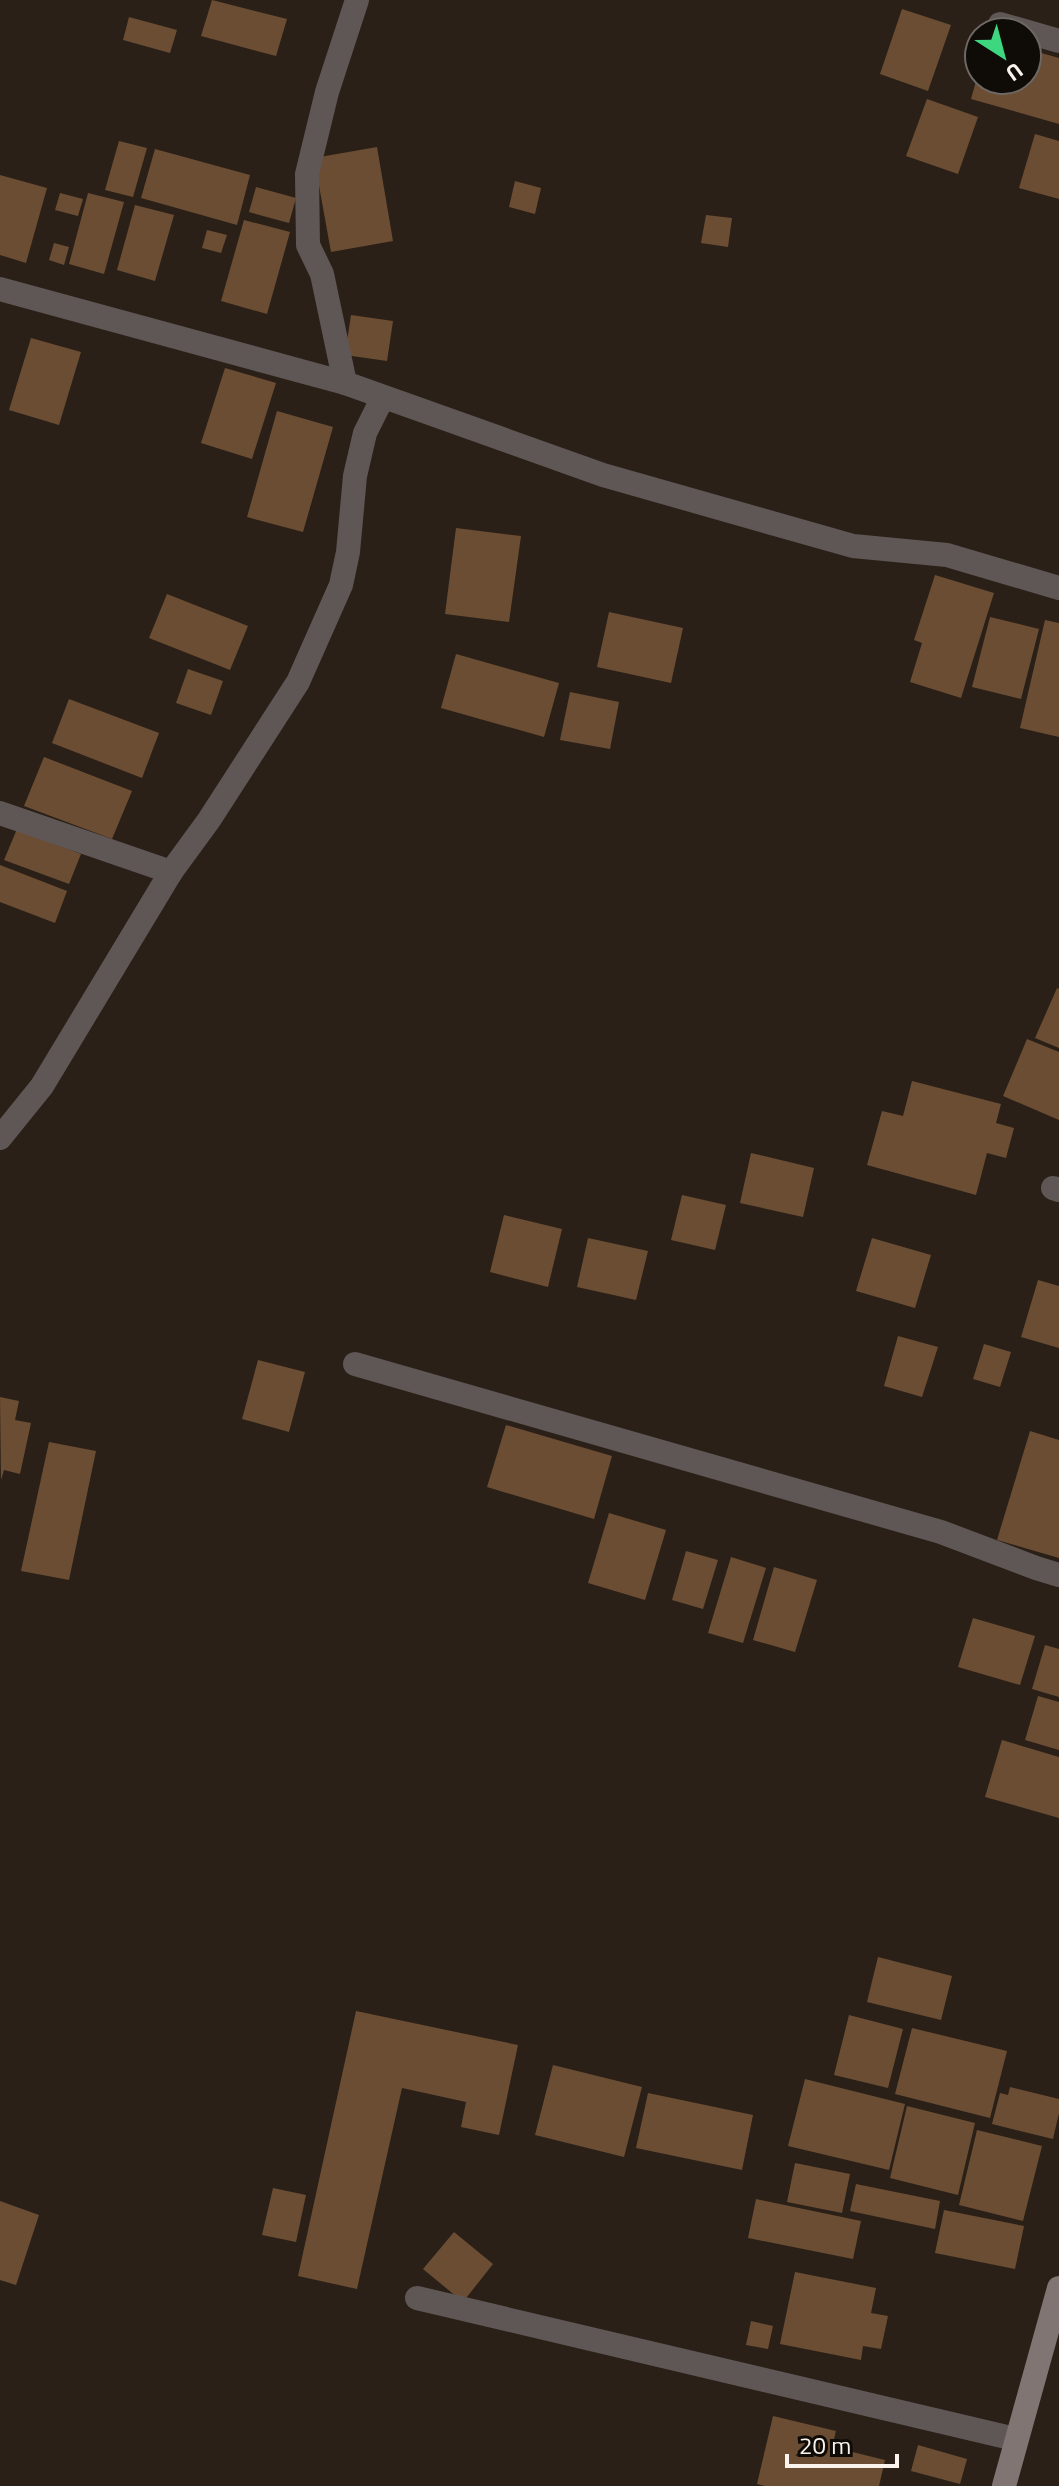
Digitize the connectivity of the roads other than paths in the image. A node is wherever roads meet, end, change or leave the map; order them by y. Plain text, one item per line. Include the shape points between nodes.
1 (357, 0) edge
2 (0, 289) edge
3 (345, 383) junction
4 (383, 397) junction
5 (1059, 588) edge
6 (0, 813) edge
7 (171, 872) junction
8 (0, 1138) edge
9 (355, 1364) dead end
10 (1059, 1575) edge
11 (1059, 2288) edge
12 (417, 2298) dead end
13 (1015, 2439) junction
14 (1004, 2486) edge

1 - 3 street via 307,174 308,245 322,274
2 - 3 street
3 - 4 street
4 - 5 street via 603,475 853,546 947,555
4 - 7 street via 365,433 341,585 328,615 298,682
6 - 7 street
7 - 8 street via 42,1086
9 - 10 street via 941,1532
11 - 13 street
12 - 13 street
13 - 14 street

